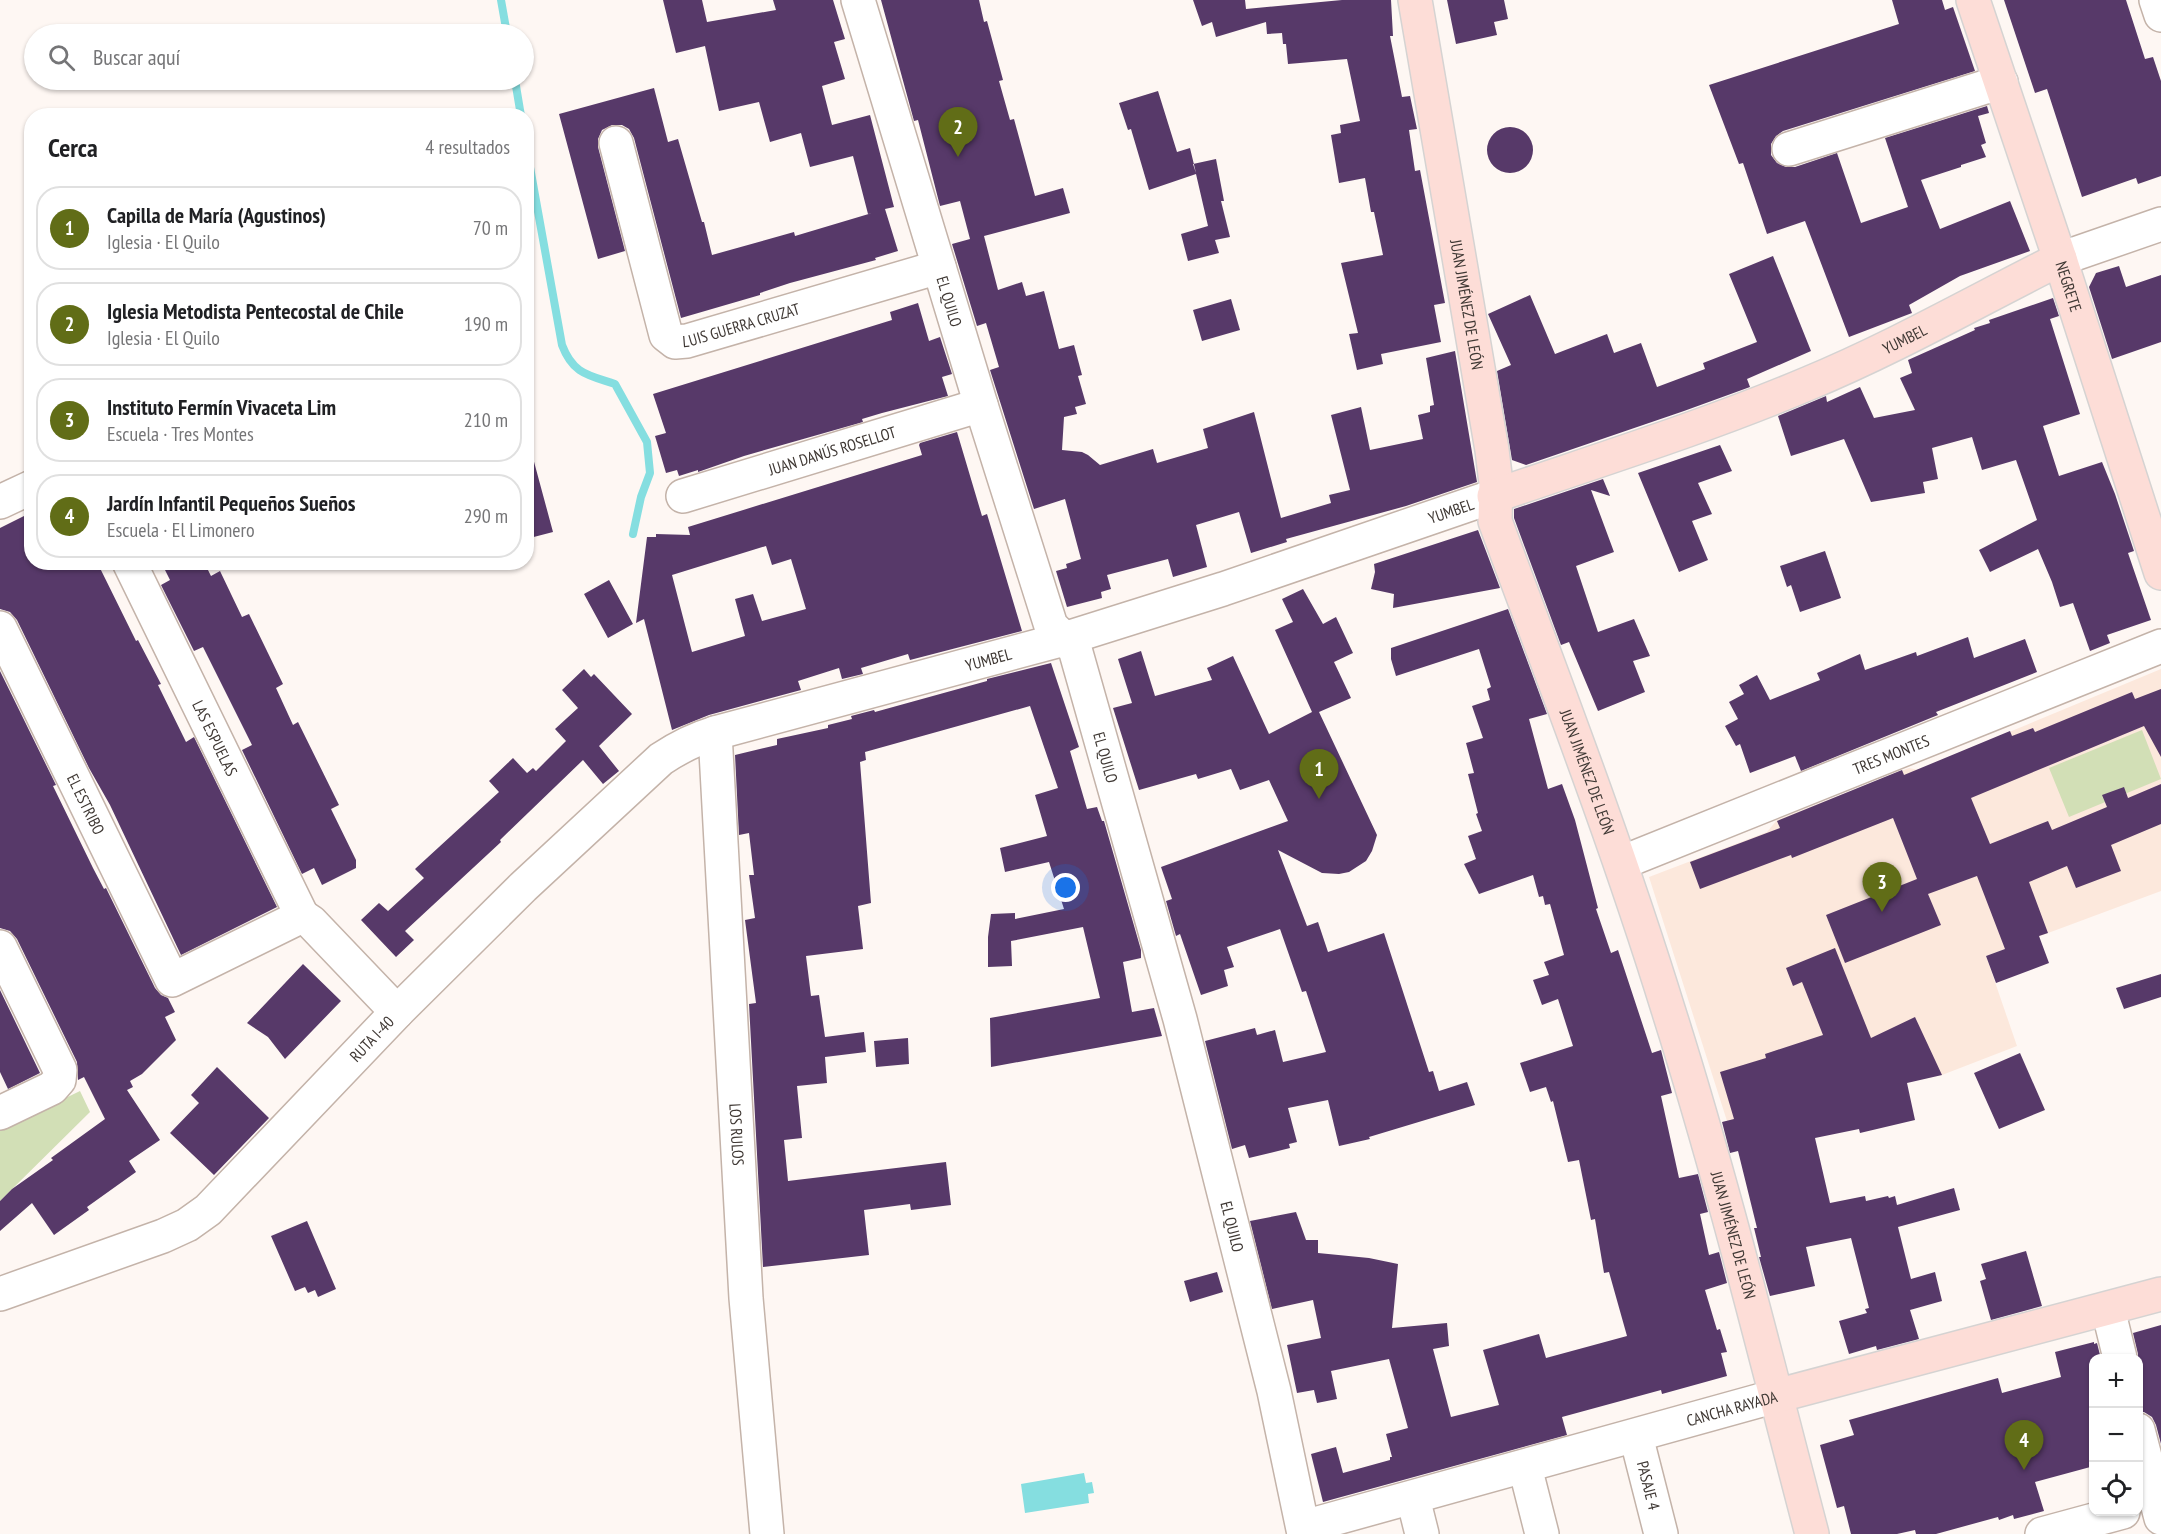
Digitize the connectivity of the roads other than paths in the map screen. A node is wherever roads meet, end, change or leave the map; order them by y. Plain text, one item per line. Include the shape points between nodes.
1 (858, 0) edge
2 (1414, 0) edge
3 (1973, 0) edge
4 (2156, 0) edge
5 (2161, 15) edge
6 (2001, 81) junction
7 (616, 143) dead end
8 (1790, 149) dead end
9 (2161, 224) edge
10 (2060, 259) junction
11 (939, 267) junction
12 (981, 405) junction
13 (24, 491) edge
14 (683, 496) dead end
15 (1494, 496) junction
16 (0, 502) edge
17 (133, 570) edge
18 (2161, 573) edge
19 (0, 628) edge
20 (1064, 639) junction
21 (2161, 646) edge
22 (715, 733) junction
23 (1621, 863) junction
24 (302, 916) junction
25 (0, 947) edge
26 (397, 1012) junction
27 (0, 1113) edge
28 (0, 1294) edge
29 (2161, 1294) edge
30 (2108, 1309) junction
31 (2119, 1354) edge
32 (1776, 1396) junction
33 (1636, 1436) junction
34 (2143, 1454) edge
35 (1525, 1467) junction
36 (1413, 1498) junction
37 (2152, 1509) edge
38 (2108, 1516) edge
39 (1304, 1531) edge
40 (767, 1534) edge
41 (1422, 1534) edge
42 (1542, 1534) edge
43 (1661, 1534) edge
44 (1812, 1534) edge
45 (2042, 1534) edge

1 - 11 street, EL QUILO
2 - 15 main road, JUAN JIMÉNEZ DE LEÓN via 1492,450
3 - 6 main road, NEGRETE
4 - 5 street
6 - 8 street
6 - 10 main road, NEGRETE
7 - 11 street, LUIS GUERRA CRUZAT via 666,335 675,342
9 - 10 street, YUMBEL
10 - 15 main road, YUMBEL via 1807,384
10 - 18 main road, NEGRETE
11 - 12 street, EL QUILO
12 - 14 street, JUAN DANÚS ROSELLOT
12 - 20 street, EL QUILO via 1052,626
13 - 16 street
15 - 20 street, YUMBEL
15 - 23 main road, JUAN JIMÉNEZ DE LEÓN via 1495,521
17 - 24 street, LAS ESPUELAS
19 - 24 street, EL ESTRIBO via 172,980
20 - 22 street, YUMBEL
20 - 39 street, EL QUILO via 1075,649 1180,1019 1274,1391
21 - 23 street, TRES MONTES
22 - 26 street, RUTA I-40 via 695,739 662,759 523,887
22 - 40 street, LOS RULOS via 746,1298
23 - 32 main road, JUAN JIMÉNEZ DE LEÓN via 1693,1090
24 - 26 street
25 - 27 street via 60,1070 59,1080 52,1088
26 - 28 street, RUTA I-40 via 208,1210 186,1225 133,1248
29 - 30 main road, CANCHA RAYADA
30 - 31 street
30 - 32 main road, CANCHA RAYADA
32 - 33 street, CANCHA RAYADA
32 - 44 main road, JUAN JIMÉNEZ DE LEÓN
33 - 35 street, CANCHA RAYADA
33 - 43 street, PASAJE 4
34 - 37 street
35 - 36 street, CANCHA RAYADA
35 - 42 street
36 - 39 street, CANCHA RAYADA
36 - 41 street
38 - 45 street

